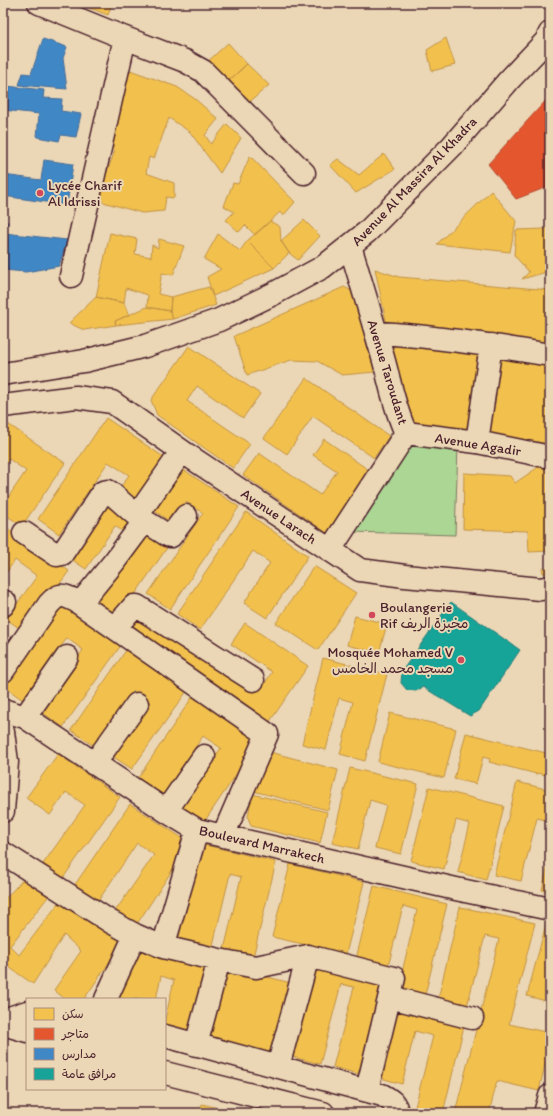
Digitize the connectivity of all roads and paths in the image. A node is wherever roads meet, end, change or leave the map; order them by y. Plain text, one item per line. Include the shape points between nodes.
1 (39, 3) edge
2 (125, 38) junction
3 (549, 39) edge
4 (304, 173) dead end
5 (350, 246) junction
6 (70, 276) dead end
7 (377, 334) junction
8 (491, 345) junction
9 (550, 355) edge
10 (3, 374) edge
11 (3, 406) edge
12 (406, 433) junction
13 (477, 442) junction
14 (182, 451) junction
15 (550, 456) edge
16 (186, 516) dead end
17 (141, 519) junction
18 (24, 533) dead end
19 (330, 550) junction
20 (550, 587) edge
21 (76, 601) junction
22 (115, 628) junction
23 (67, 657) dead end
24 (3, 671) edge
25 (253, 680) dead end
26 (137, 704) dead end
27 (3, 710) edge
28 (25, 717) junction
29 (3, 732) edge
30 (204, 756) dead end
31 (94, 764) junction
32 (3, 811) edge
33 (166, 811) junction
34 (197, 830) junction
35 (223, 836) junction
36 (3, 853) edge
37 (550, 909) edge
38 (135, 935) junction
39 (162, 947) junction
40 (308, 956) junction
41 (219, 960) junction
42 (390, 997) junction
43 (106, 998) edge
44 (26, 1012) edge
45 (472, 1018) dead end
46 (3, 1020) edge
47 (3, 1024) edge
48 (26, 1031) edge
49 (166, 1036) edge
50 (196, 1045) junction
51 (278, 1066) junction
52 (166, 1073) edge
53 (367, 1090) junction
54 (550, 1096) edge
55 (323, 1113) edge
56 (397, 1113) edge
57 (544, 1113) edge

1 - 2 street
2 - 4 street via 203,71
2 - 6 street
3 - 5 street, Avenue Al Massira Al Khadra via 510,79 452,146
5 - 7 street, Avenue Taroudant
5 - 10 street, Avenue Al Massira Al Khadra via 323,266 219,320 145,346 84,361
7 - 8 street via 400,334
7 - 12 street, Avenue Taroudant via 393,399
8 - 9 street
8 - 13 street
11 - 14 street, Avenue Larach via 76,397 112,402
12 - 13 street, Avenue Agadir
12 - 19 street, Avenue Taroudant
13 - 15 street, Avenue Agadir
14 - 17 street
14 - 19 street, Avenue Larach
16 - 17 street via 171,536
17 - 18 street via 111,492 105,491 60,555
17 - 21 street via 141,525 114,562 87,595
19 - 20 street, Avenue Larach via 360,570 541,589
21 - 22 street
21 - 24 street via 63,595 53,599
22 - 25 street via 134,606 137,606
22 - 35 street via 267,734
23 - 28 street
26 - 31 street
27 - 28 street, Boulevard Marrakech
28 - 31 street, Boulevard Marrakech
29 - 32 street via 7,762
30 - 33 street
31 - 33 street, Boulevard Marrakech
33 - 34 street, Boulevard Marrakech
34 - 35 street, Boulevard Marrakech
34 - 39 street
35 - 37 street, Boulevard Marrakech
36 - 38 street
38 - 39 street
38 - 43 street
39 - 41 street
40 - 41 street via 256,967
40 - 42 street via 394,978
40 - 51 street
41 - 50 street
42 - 45 street
42 - 53 street
44 - 46 street
47 - 48 street
49 - 50 street
50 - 51 street
51 - 53 street
52 - 55 street
53 - 56 street via 391,1100 396,1106
54 - 57 street

